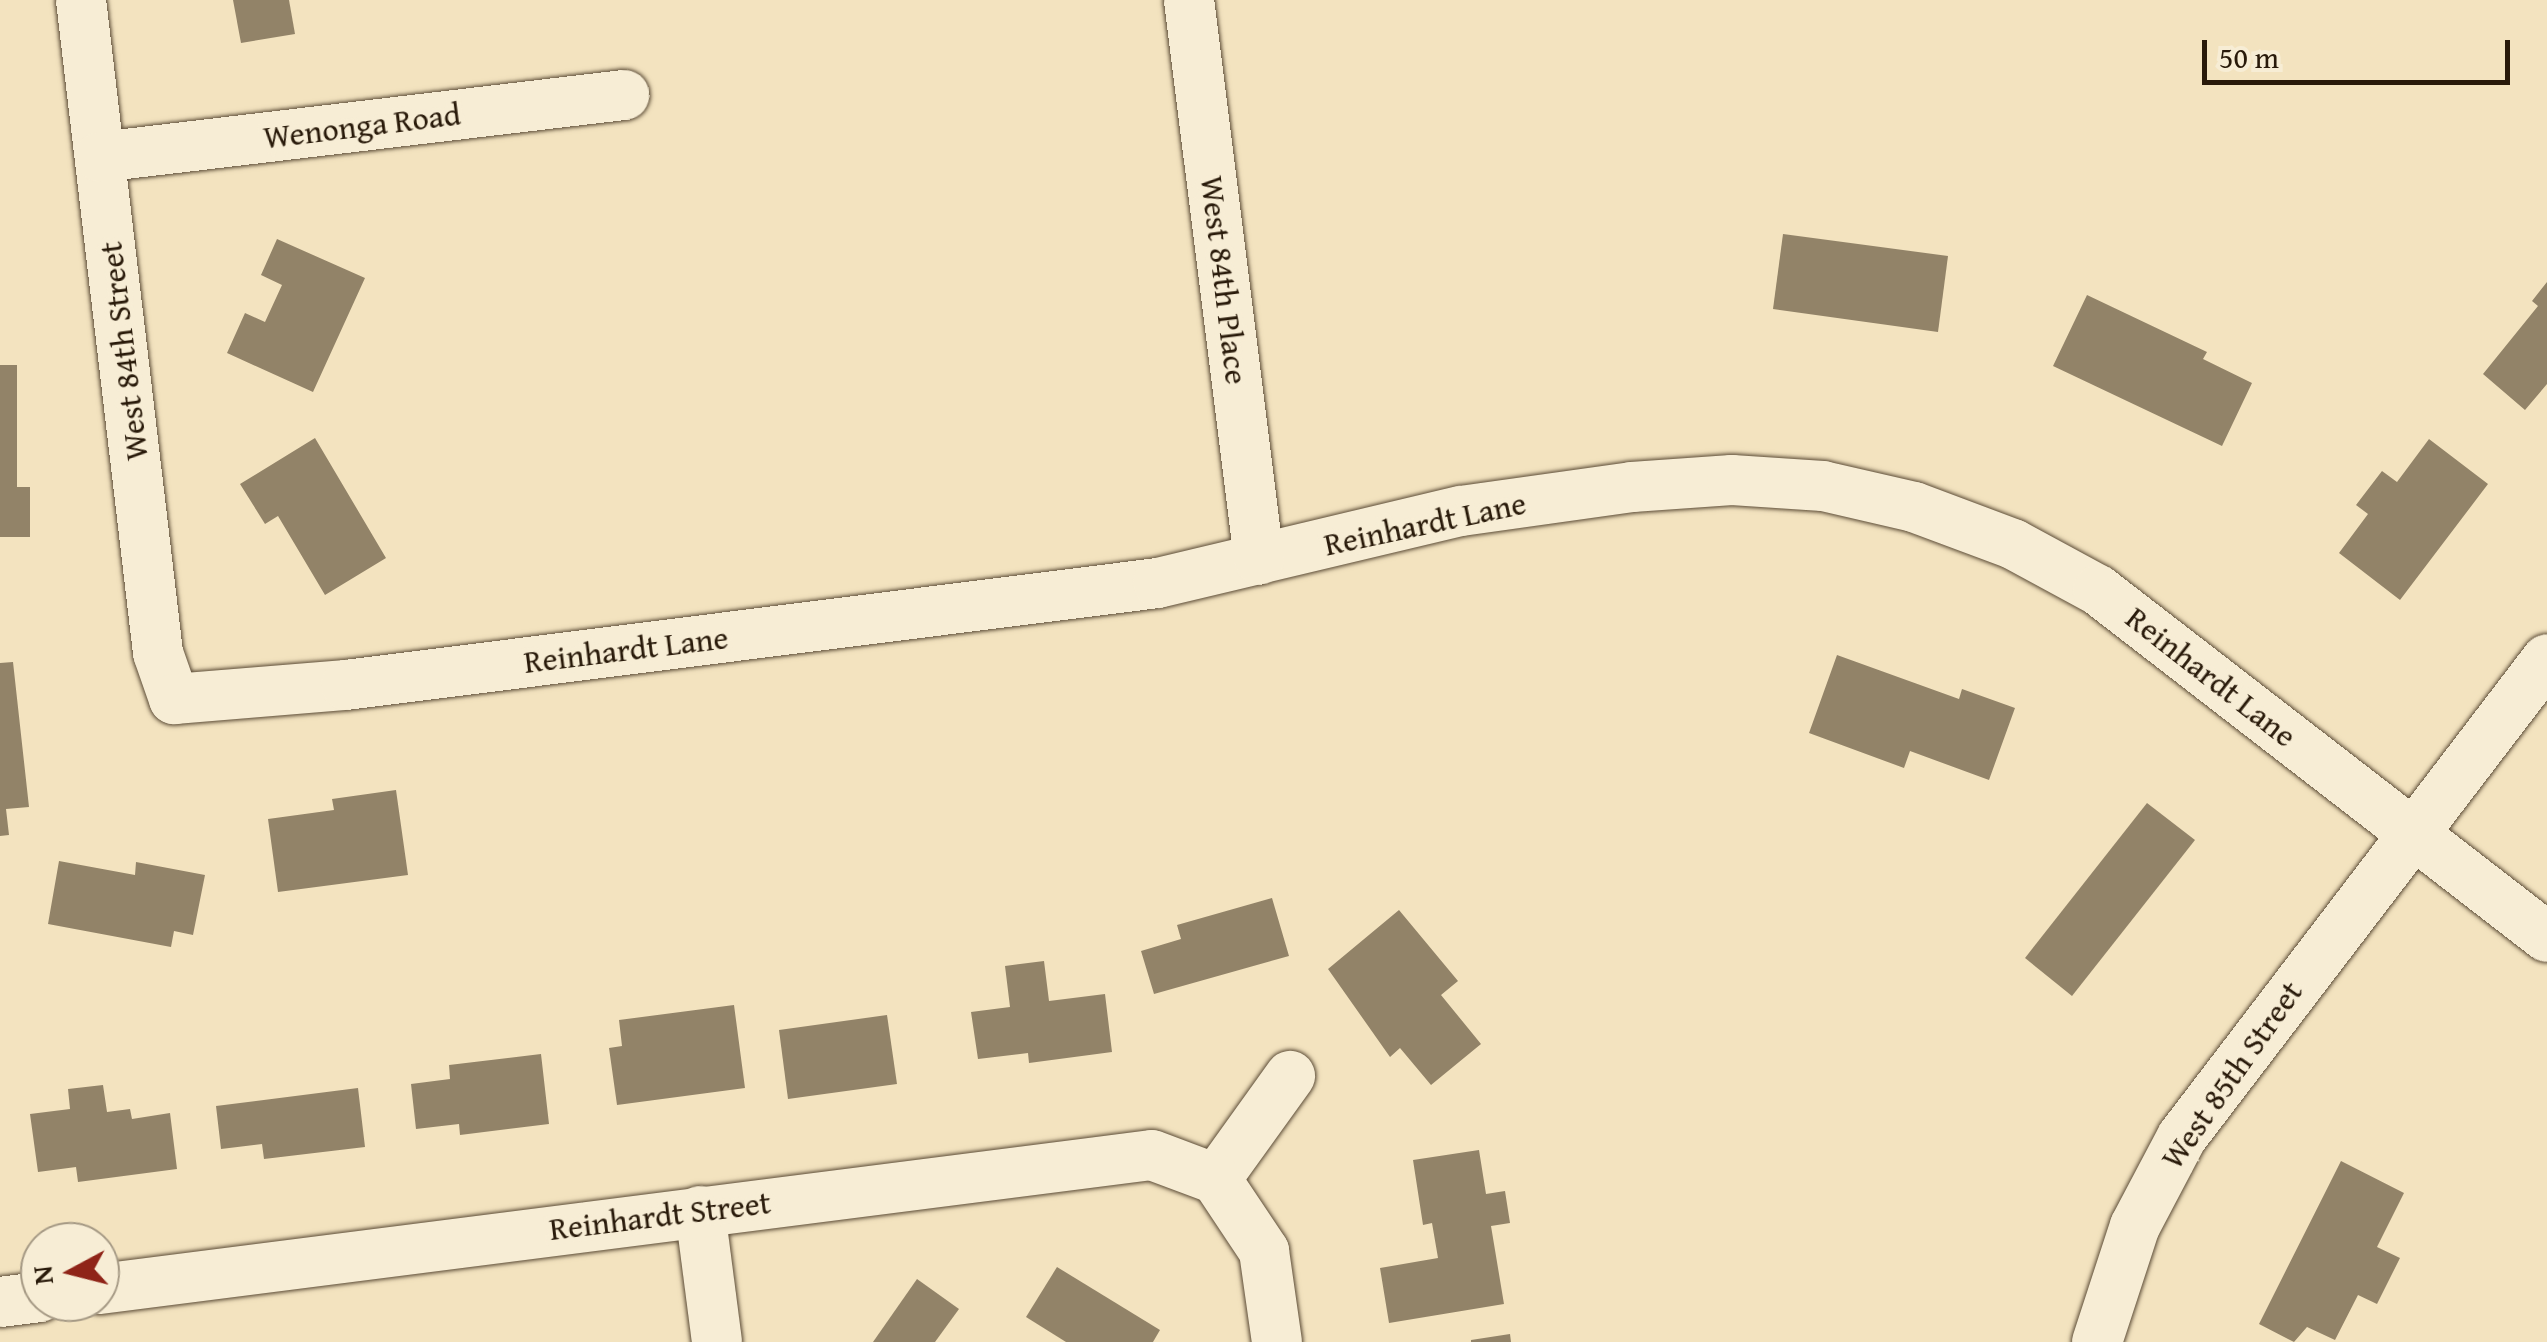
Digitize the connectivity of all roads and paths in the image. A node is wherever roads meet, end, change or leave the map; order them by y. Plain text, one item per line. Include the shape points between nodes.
1 (81, 0) edge
2 (1189, 0) edge
3 (624, 95) dead end
4 (100, 157) junction
5 (1259, 560) junction
6 (2547, 659) edge
7 (174, 699) joint
8 (2413, 832) junction
9 (2547, 936) edge
10 (1290, 1076) dead end
11 (1216, 1179) junction
12 (700, 1211) junction
13 (120, 1286) edge
14 (718, 1342) edge
15 (1277, 1342) edge
16 (2097, 1342) edge

1 - 4 street, West 84th Street
2 - 5 street, West 84th Place
3 - 4 street, Wenonga Road
4 - 7 street, West 84th Street via 158,653
5 - 7 street, Reinhardt Lane via 1158,582 346,686
5 - 8 street, Reinhardt Lane via 1461,512 1632,487 1732,480 1823,486 1914,507 2013,544 2098,590
6 - 8 street, West 85th Street
8 - 9 street, Reinhardt Lane
8 - 16 street, West 85th Street via 2182,1137 2135,1226
10 - 11 street
11 - 12 street, Reinhardt Street via 1152,1156
11 - 15 street via 1264,1251
12 - 13 street, Reinhardt Street
12 - 14 street

